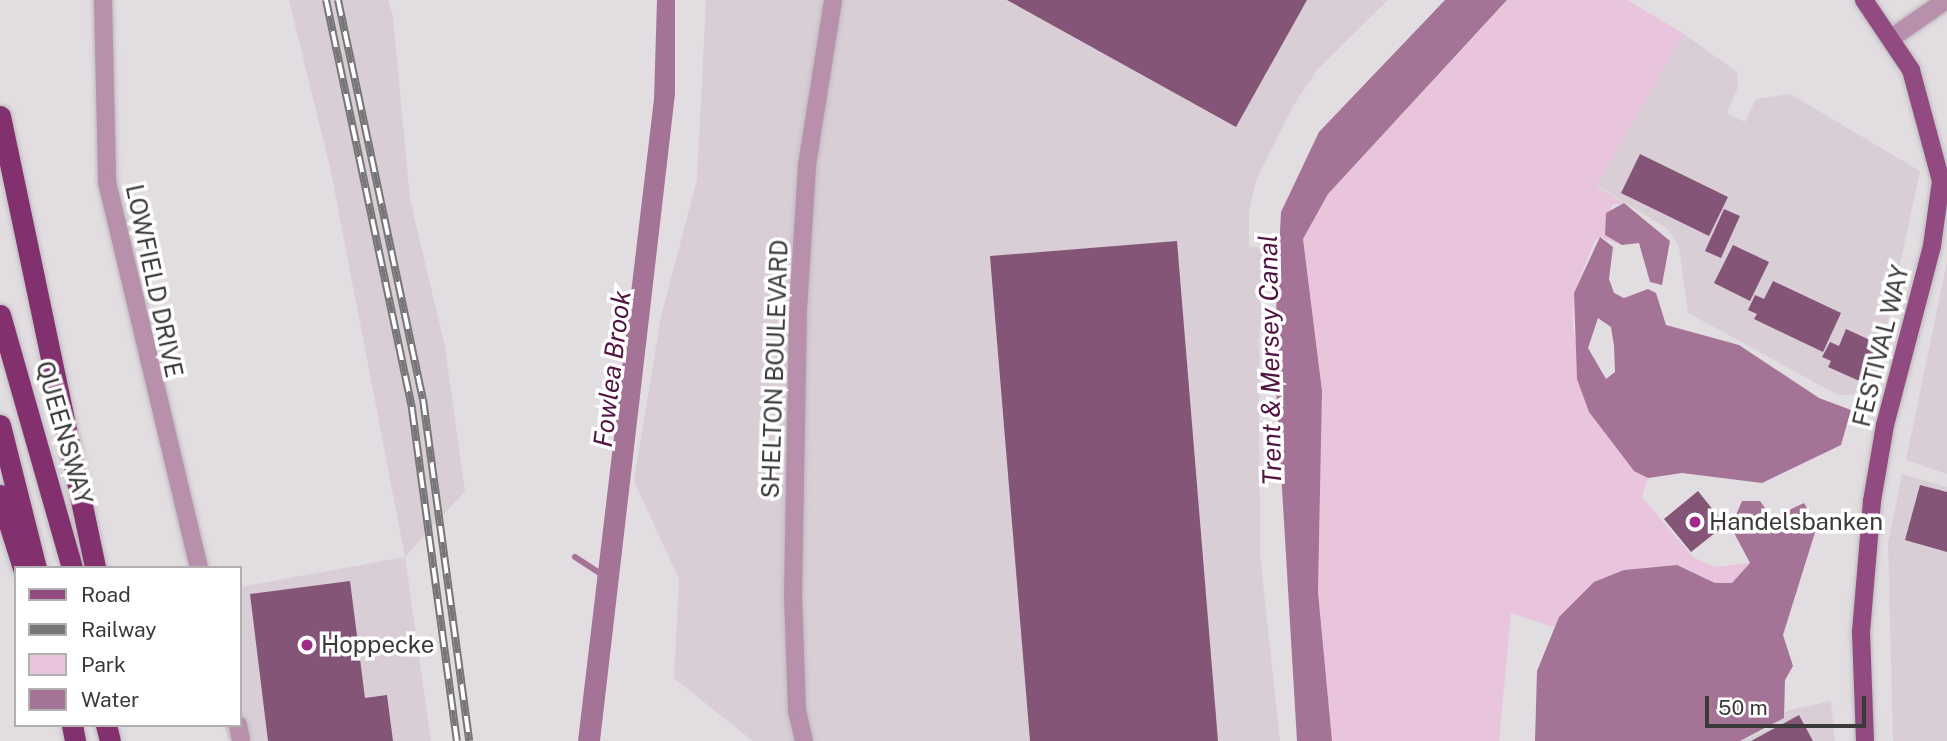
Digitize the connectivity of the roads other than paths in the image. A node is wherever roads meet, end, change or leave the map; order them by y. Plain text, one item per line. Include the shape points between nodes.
1 (103, 0) edge
2 (833, 0) edge
3 (1864, 0) edge
4 (1946, 0) edge
5 (1893, 37) junction
6 (0, 116) edge
7 (0, 315) edge
8 (0, 425) edge
9 (0, 495) edge
10 (22, 566) edge
11 (35, 566) edge
12 (71, 566) edge
13 (95, 566) edge
14 (199, 566) edge
15 (804, 741) edge
16 (1865, 741) edge

1 - 14 street, LOWFIELD DRIVE via 107,183
2 - 15 street, SHELTON BOULEVARD via 807,165 798,310 793,596 797,710
3 - 5 main road, FESTIVAL WAY
4 - 5 street
5 - 16 main road, FESTIVAL WAY via 1928,114 1941,181 1932,246 1872,501 1861,632
6 - 13 highway
7 - 12 highway, QUEENSWAY
8 - 11 highway
9 - 10 highway

